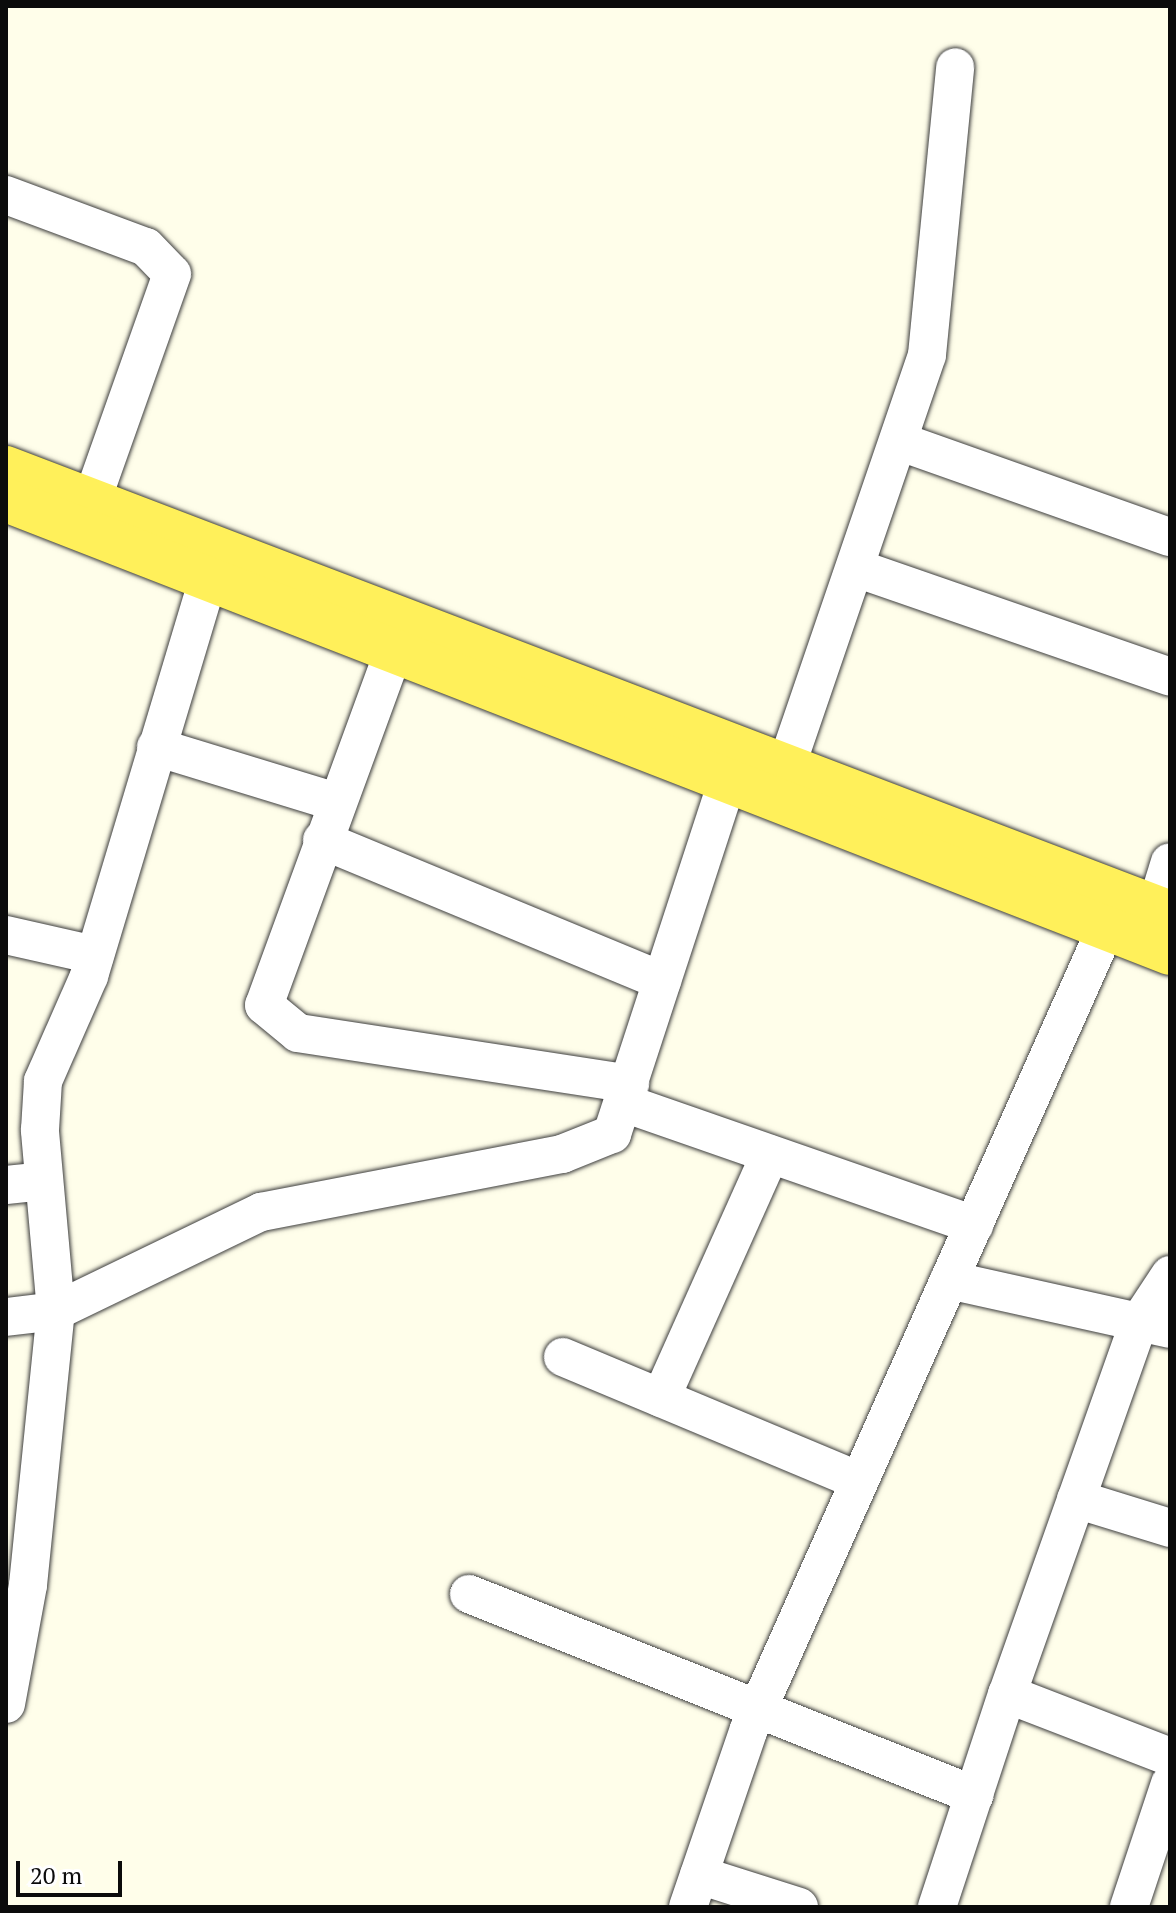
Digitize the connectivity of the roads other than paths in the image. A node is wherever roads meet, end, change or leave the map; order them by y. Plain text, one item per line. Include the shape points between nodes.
1 (955, 67) dead end
2 (6, 195) edge
3 (901, 442) junction
4 (6, 468) edge
5 (49, 500) edge
6 (1170, 537) edge
7 (212, 562) junction
8 (856, 568) junction
9 (399, 636) junction
10 (1170, 677) edge
11 (156, 747) junction
12 (731, 765) junction
13 (786, 767) junction
14 (336, 802) junction
15 (322, 840) junction
16 (1170, 862) edge
17 (1149, 929) edge
18 (6, 935) edge
19 (95, 955) junction
20 (662, 981) junction
21 (627, 1094) junction
22 (770, 1154) junction
23 (44, 1181) junction
24 (6, 1185) edge
25 (974, 1225) junction
26 (1170, 1275) edge
27 (949, 1280) junction
28 (56, 1311) junction
29 (6, 1317) edge
30 (1154, 1326) edge
31 (563, 1357) dead end
32 (661, 1398) junction
33 (859, 1481) junction
34 (1076, 1499) junction
35 (1170, 1528) edge
36 (469, 1594) dead end
37 (1007, 1694) junction
38 (6, 1704) edge
39 (759, 1709) junction
40 (1170, 1757) edge
41 (1170, 1784) edge
42 (974, 1795) junction
43 (694, 1891) edge
44 (799, 1907) edge
45 (937, 1907) edge
46 (1129, 1907) edge

1 - 3 street via 937,301
2 - 5 street via 146,247 172,274
3 - 6 street
3 - 8 street
4 - 5 main road
5 - 7 main road
7 - 9 main road
7 - 11 street
8 - 10 street
8 - 13 street
9 - 12 main road
9 - 14 street
11 - 14 street
11 - 19 street
12 - 13 main road
12 - 17 main road
12 - 20 street
13 - 17 main road
14 - 15 street
15 - 20 street
15 - 21 street via 270,977 264,1005 277,1022 298,1033
16 - 17 street
17 - 25 street
18 - 19 street
19 - 23 street via 43,1081
20 - 21 street
21 - 22 street
21 - 28 street via 612,1134 592,1146 261,1212
22 - 25 street
22 - 32 street
23 - 24 street
23 - 28 street
25 - 27 street
26 - 30 street
27 - 30 street
27 - 33 street
28 - 29 street
28 - 38 street via 28,1585
30 - 34 street
31 - 32 street
32 - 33 street
33 - 39 street
34 - 35 street
34 - 37 street
36 - 39 street
37 - 40 street
37 - 42 street
39 - 42 street
39 - 43 street
41 - 46 street
42 - 45 street
43 - 44 street

